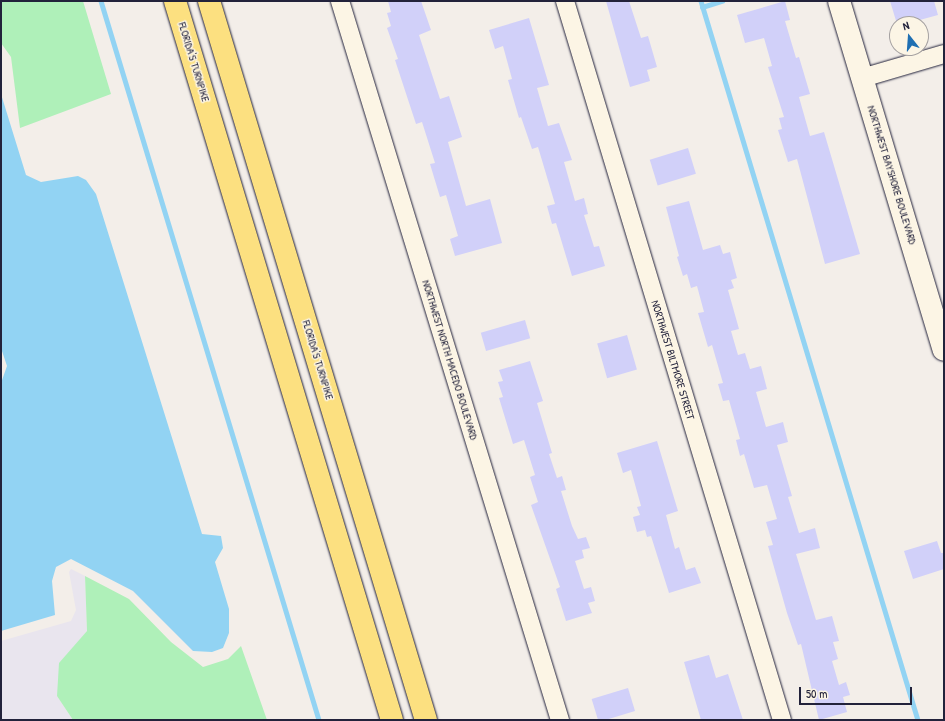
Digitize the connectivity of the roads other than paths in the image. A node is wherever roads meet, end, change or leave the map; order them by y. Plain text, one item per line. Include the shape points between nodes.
1 (175, 1) edge
2 (209, 1) edge
3 (340, 1) edge
4 (565, 1) edge
5 (839, 1) edge
6 (944, 54) edge
7 (862, 78) junction
8 (944, 350) edge
9 (392, 720) edge
10 (426, 720) edge
11 (560, 720) edge
12 (782, 720) edge

1 - 9 highway, FLORIDA'S TURNPIKE
2 - 10 highway, FLORIDA'S TURNPIKE
3 - 11 street, NORTHWEST NORTH MACEDO BOULEVARD
4 - 12 street, NORTHWEST BILTMORE STREET
5 - 7 main road, NORTHWEST BAYSHORE BOULEVARD
6 - 7 street
7 - 8 main road, NORTHWEST BAYSHORE BOULEVARD

